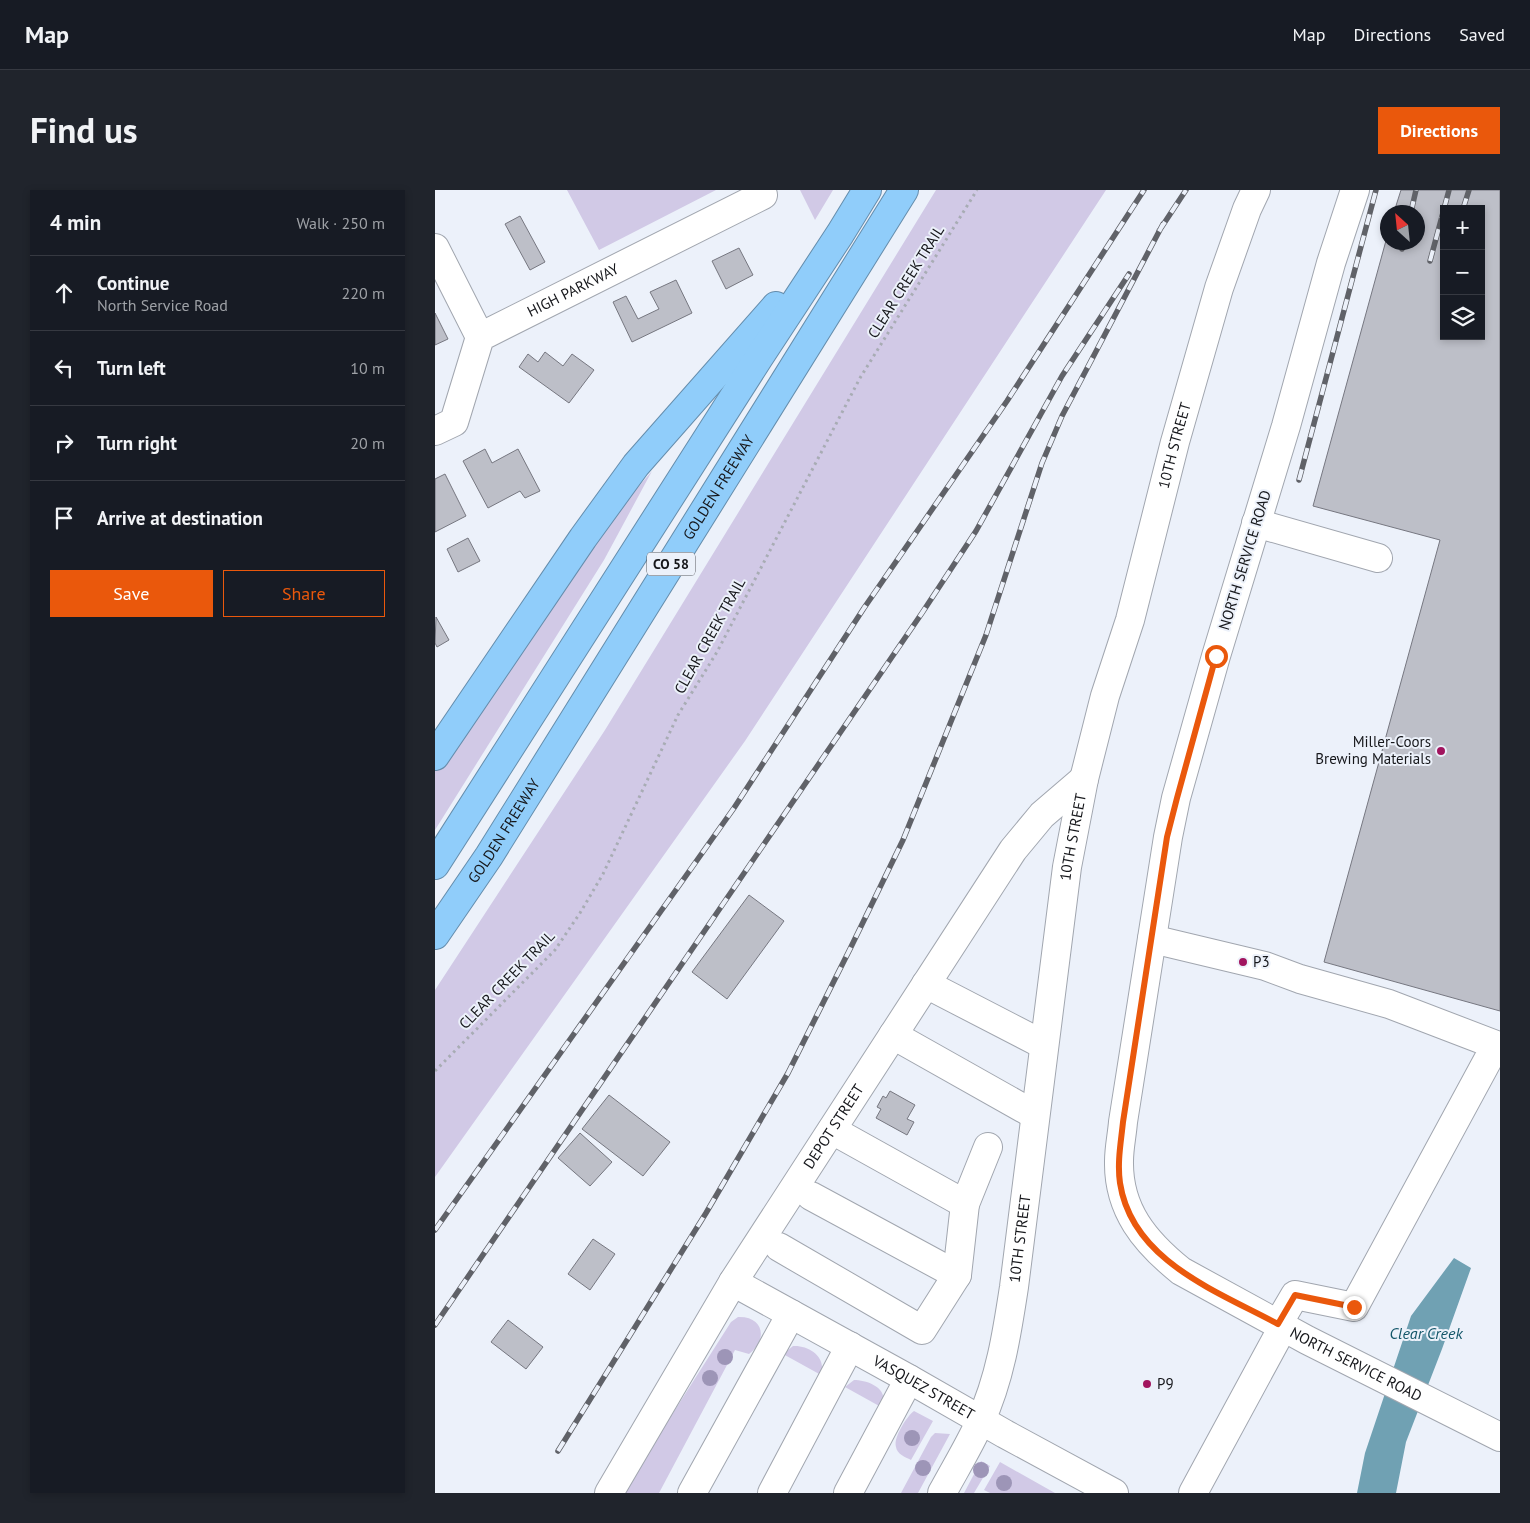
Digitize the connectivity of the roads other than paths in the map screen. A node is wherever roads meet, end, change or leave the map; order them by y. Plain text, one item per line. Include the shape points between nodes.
1 (867, 190) edge
2 (904, 190) edge
3 (1256, 190) edge
4 (1355, 190) edge
5 (763, 195) dead end
6 (840, 234) junction
7 (435, 248) edge
8 (480, 337) junction
9 (435, 431) edge
10 (1256, 523) junction
11 (1378, 558) dead end
12 (435, 756) edge
13 (1085, 779) junction
14 (435, 865) edge
15 (435, 935) edge
16 (1152, 939) junction
17 (926, 984) junction
18 (893, 1034) junction
19 (1044, 1045) junction
20 (1035, 1115) junction
21 (832, 1130) junction
22 (987, 1147) dead end
23 (811, 1196) dead end
24 (965, 1204) junction
25 (779, 1247) dead end
26 (957, 1275) junction
27 (733, 1282) junction
28 (791, 1314) junction
29 (1281, 1326) junction
30 (849, 1346) junction
31 (909, 1379) junction
32 (981, 1421) junction
33 (1499, 1436) edge
34 (609, 1493) edge
35 (692, 1493) edge
36 (772, 1493) edge
37 (848, 1493) edge
38 (942, 1493) edge
39 (1114, 1493) edge
40 (1193, 1493) edge

1 - 6 highway, CO 58
2 - 15 highway, GOLDEN FREEWAY / CO 58 via 494,848
3 - 13 street, 10TH STREET via 1219,288 1175,442 1130,620 1105,696
4 - 10 street, NORTH SERVICE ROAD
5 - 8 street, HIGH PARKWAY
6 - 12 highway via 636,465
6 - 14 highway, CO 58
7 - 8 street
8 - 9 street via 454,422
10 - 11 street
10 - 16 street, NORTH SERVICE ROAD via 1167,837
13 - 17 street, DEPOT STREET via 1042,815 1013,850
13 - 19 street, 10TH STREET via 1067,867
16 - 29 street, NORTH SERVICE ROAD via 1119,1161 1129,1212 1148,1241 1181,1271
16 - 29 street via 1265,966 1389,1004 1496,1044 1354,1307 1295,1295
17 - 18 street, DEPOT STREET
17 - 19 street
18 - 20 street
18 - 21 street, DEPOT STREET
19 - 20 street, 10TH STREET
20 - 32 street, 10TH STREET via 1005,1344
21 - 24 street
21 - 27 street, DEPOT STREET
22 - 24 street
23 - 26 street
24 - 26 street
25 - 26 street via 922,1330
27 - 28 street, VASQUEZ STREET
27 - 34 street, DEPOT STREET
28 - 30 street, VASQUEZ STREET
28 - 35 street
29 - 33 street, NORTH SERVICE ROAD
29 - 40 street
30 - 31 street, VASQUEZ STREET
30 - 36 street
31 - 32 street, VASQUEZ STREET
31 - 37 street
32 - 38 street, 10TH STREET
32 - 39 street, VASQUEZ STREET

